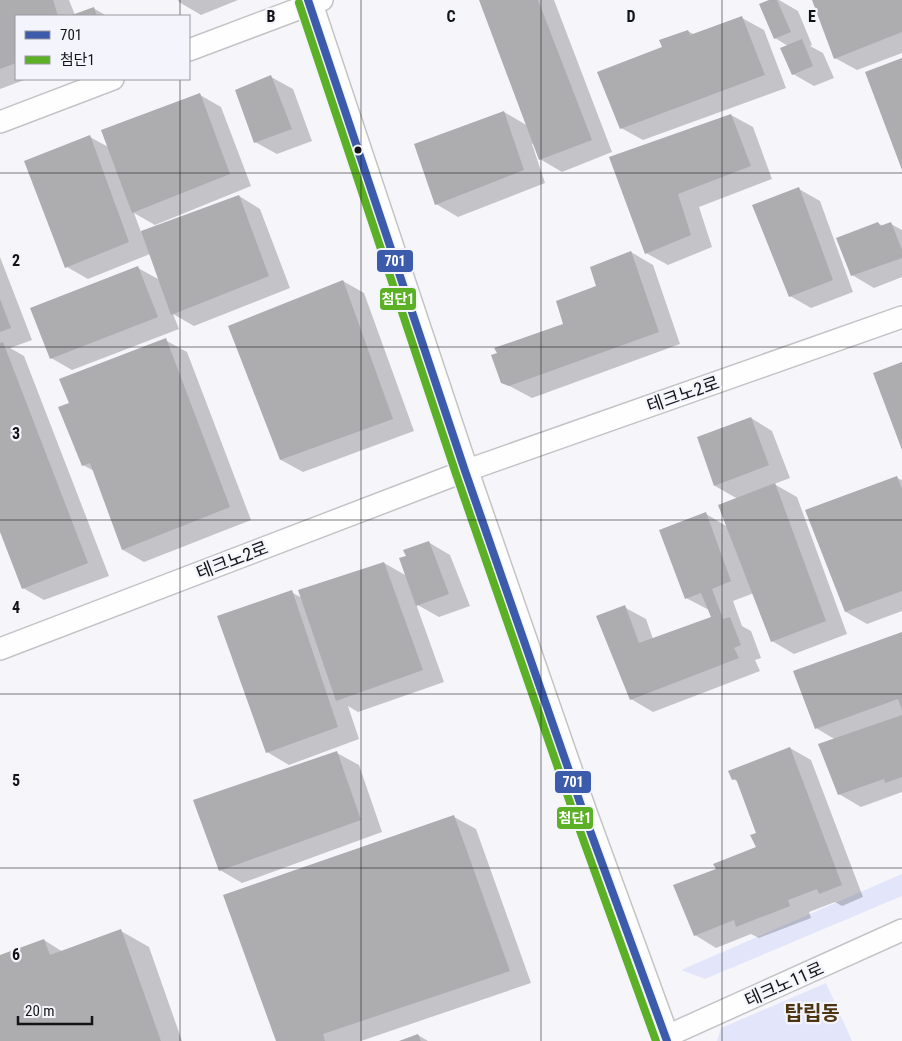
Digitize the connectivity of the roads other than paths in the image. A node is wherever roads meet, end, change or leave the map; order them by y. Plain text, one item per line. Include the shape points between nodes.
1 (313, 2) edge
2 (190, 50) edge
3 (110, 80) edge
4 (0, 122) edge
5 (902, 317) edge
6 (465, 471) junction
7 (0, 649) edge
8 (902, 930) edge
9 (666, 1039) edge

1 - 2 street
1 - 6 street
3 - 4 street
5 - 6 street, 테크노2로
6 - 7 street, 테크노2로
6 - 9 street
8 - 9 street, 테크노11로

